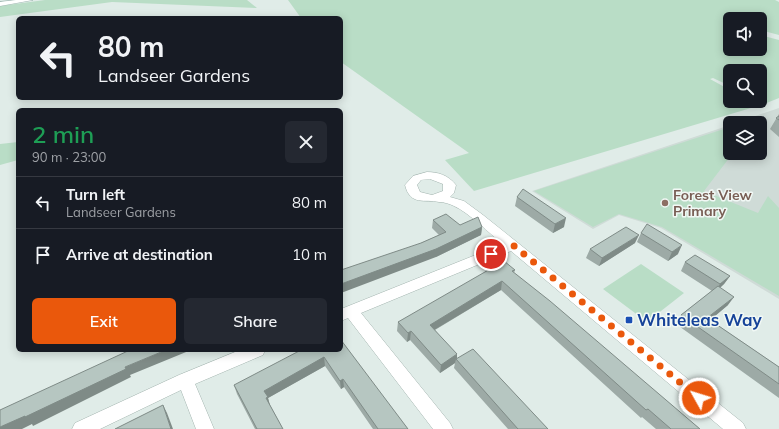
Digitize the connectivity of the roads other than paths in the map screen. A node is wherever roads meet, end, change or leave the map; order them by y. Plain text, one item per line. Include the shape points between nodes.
1 (30, 0) edge
2 (0, 4) edge
3 (450, 189) junction
4 (440, 198) junction
5 (460, 204) junction
6 (513, 245) junction
7 (346, 313) edge
8 (252, 352) edge
9 (185, 380) junction
10 (81, 429) edge
11 (205, 429) edge
12 (444, 429) edge
13 (737, 429) edge

1 - 2 street
3 - 4 street
3 - 4 street via 447,181 436,176 417,178 411,185 413,192 421,198
3 - 5 street
4 - 5 street
5 - 6 street
6 - 7 street
6 - 13 street
7 - 12 street
8 - 9 street
9 - 10 street
9 - 11 street

